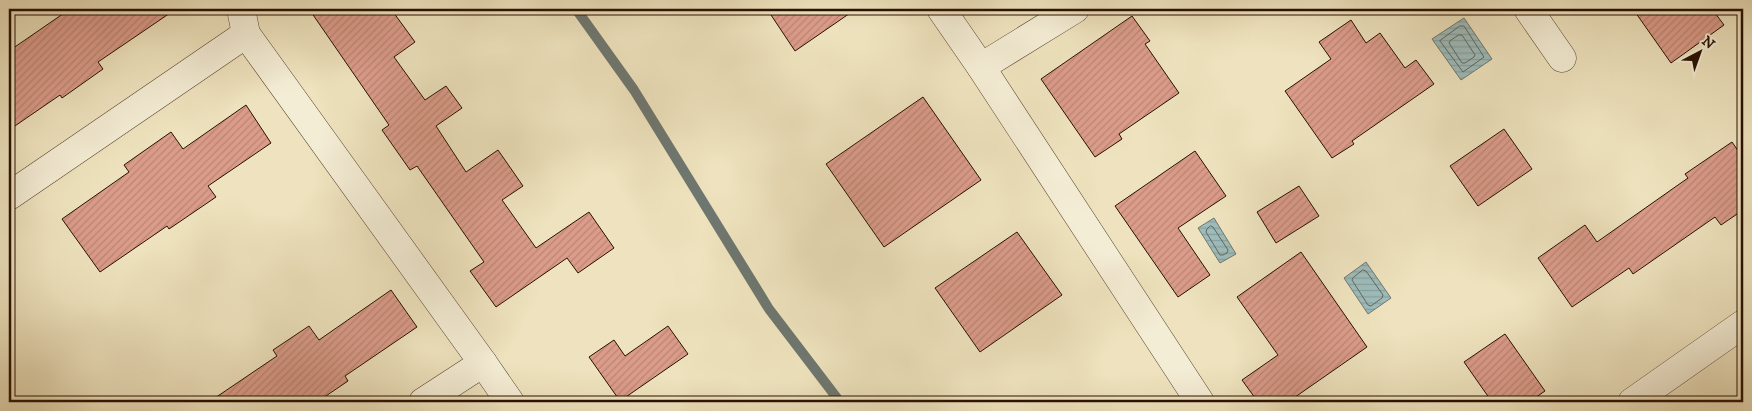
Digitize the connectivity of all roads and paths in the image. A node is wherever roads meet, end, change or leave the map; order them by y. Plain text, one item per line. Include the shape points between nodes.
1 (941, 9) edge
2 (1075, 9) edge
3 (1528, 9) edge
4 (244, 21) edge
5 (1562, 58) dead end
6 (982, 67) junction
7 (9, 196) edge
8 (1743, 324) edge
9 (483, 363) junction
10 (423, 402) edge
11 (510, 402) edge
12 (1200, 402) edge
13 (1632, 402) edge

1 - 6 street
2 - 6 street
3 - 5 street
4 - 7 street
4 - 9 street
6 - 12 street
8 - 13 street
9 - 10 street
9 - 11 street

